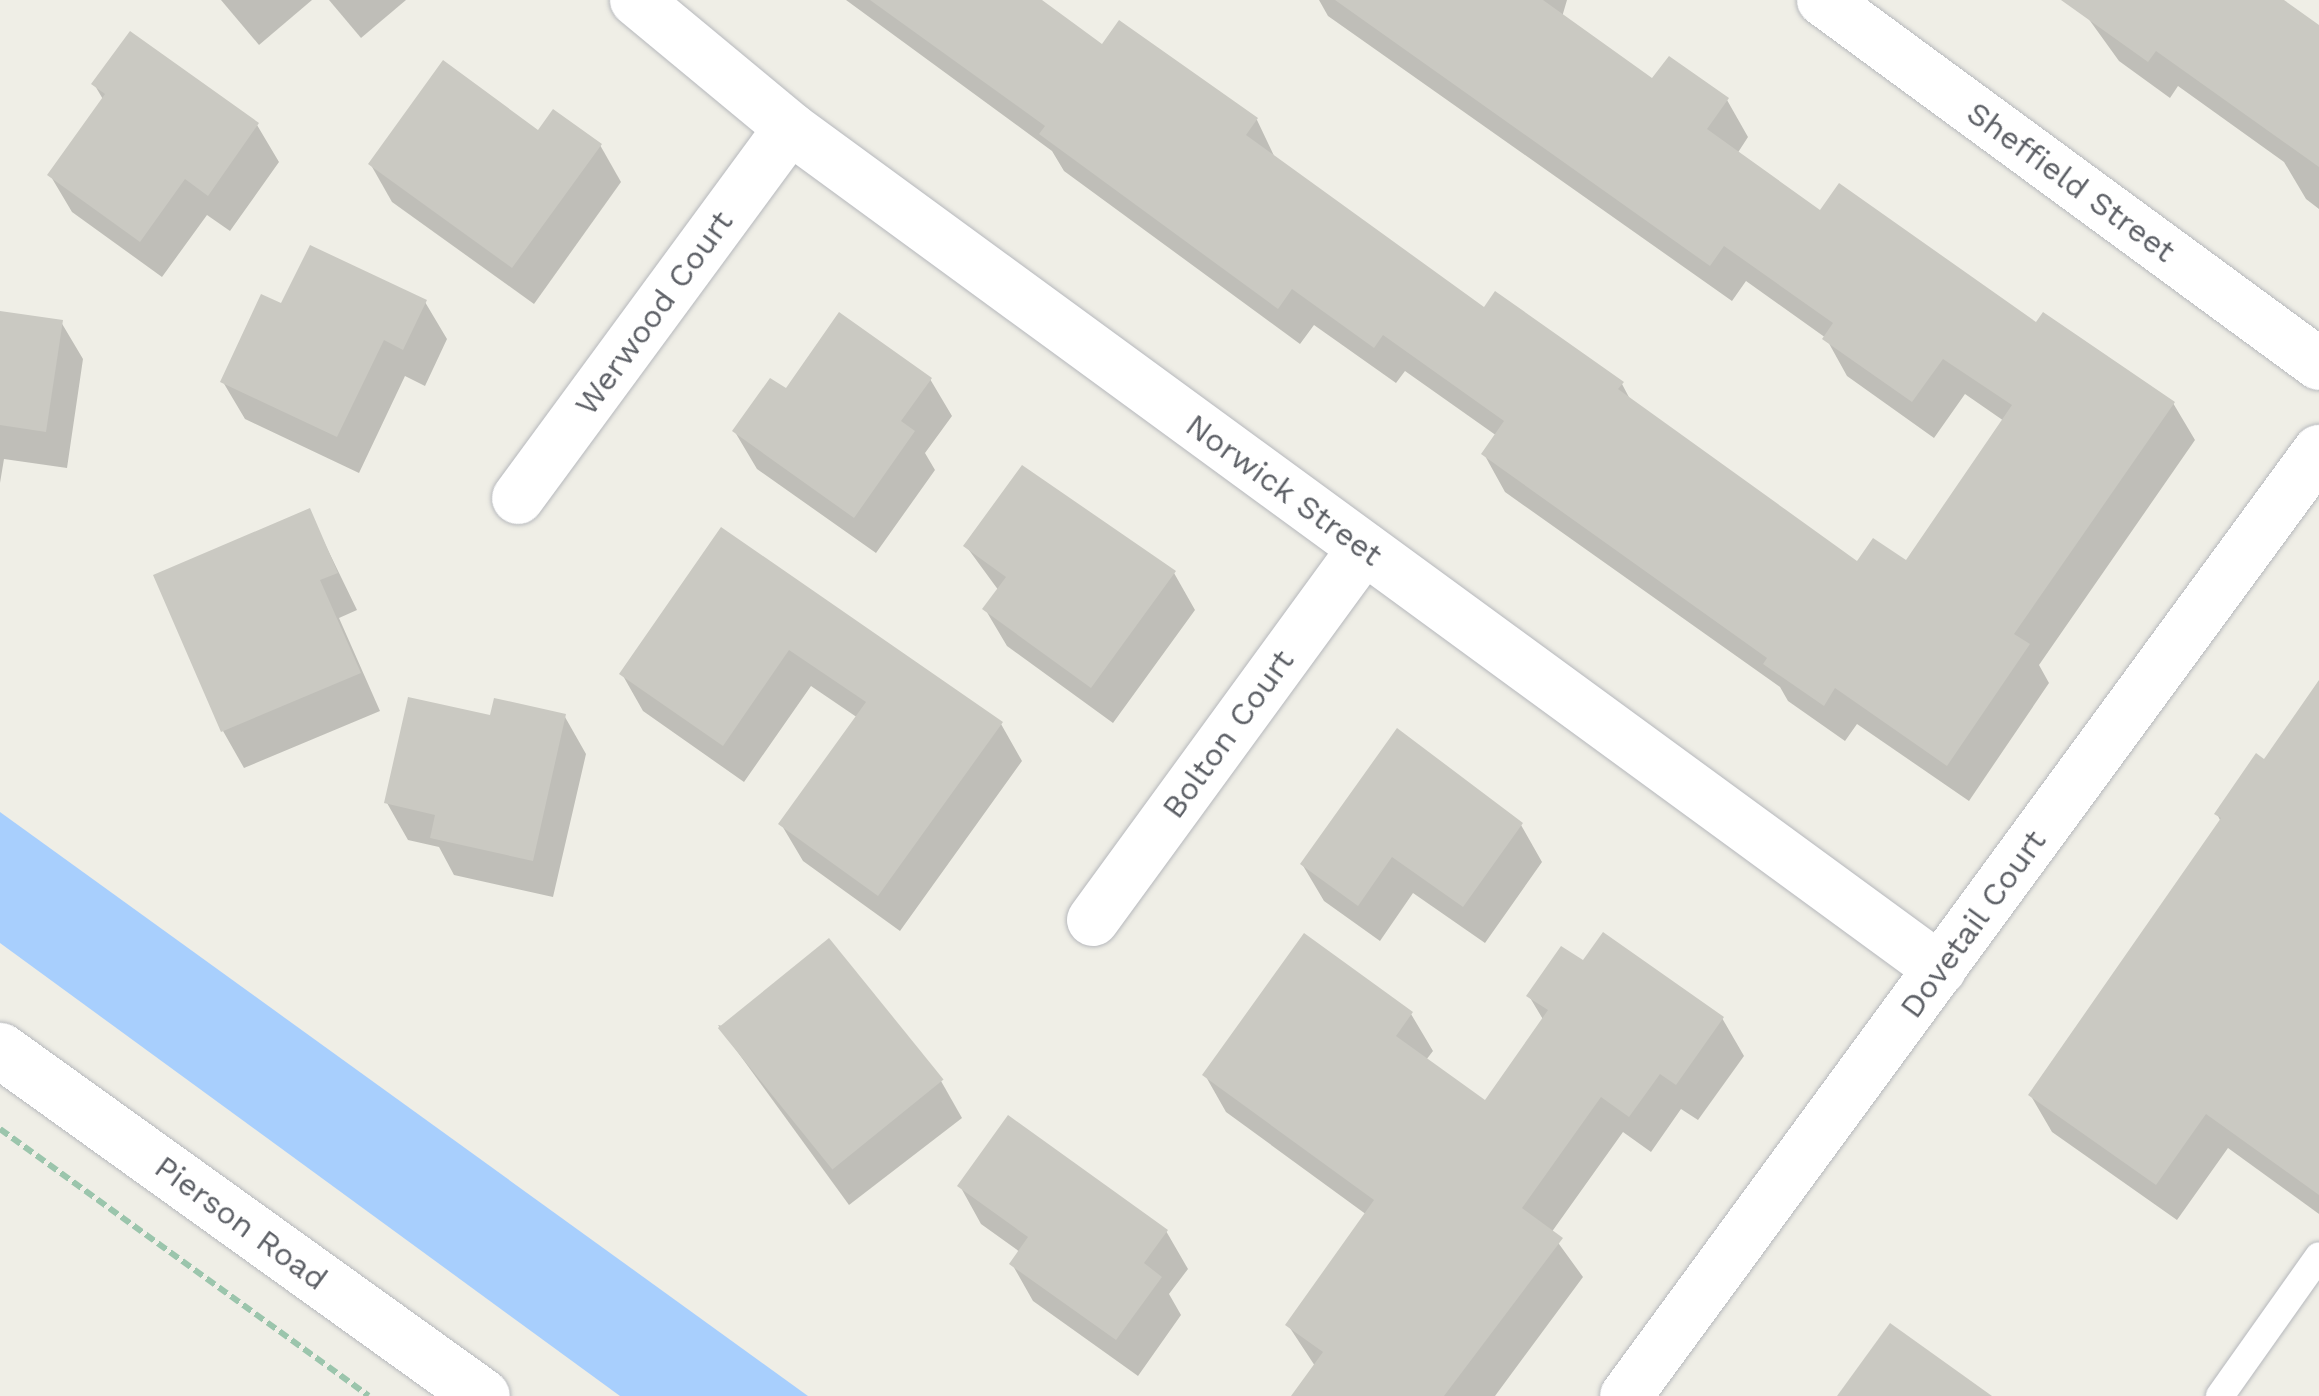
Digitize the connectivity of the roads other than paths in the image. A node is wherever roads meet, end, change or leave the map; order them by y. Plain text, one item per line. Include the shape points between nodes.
1 (636, 0) edge
2 (1823, 0) edge
3 (790, 128) junction
4 (2319, 364) edge
5 (2319, 451) edge
6 (518, 498) dead end
7 (1364, 548) junction
8 (1092, 920) dead end
9 (1940, 969) junction
10 (0, 1050) edge
11 (2319, 1256) edge
12 (482, 1396) edge
13 (1626, 1396) edge
14 (2220, 1396) edge

1 - 3 street, Norwick Street
2 - 4 street, Sheffield Street
3 - 6 street, Werwood Court
3 - 7 street, Norwick Street
5 - 9 street, Dovetail Court
7 - 8 street, Bolton Court
7 - 9 street, Norwick Street
9 - 13 street, Dovetail Court
10 - 12 street, Pierson Road
11 - 14 lane

